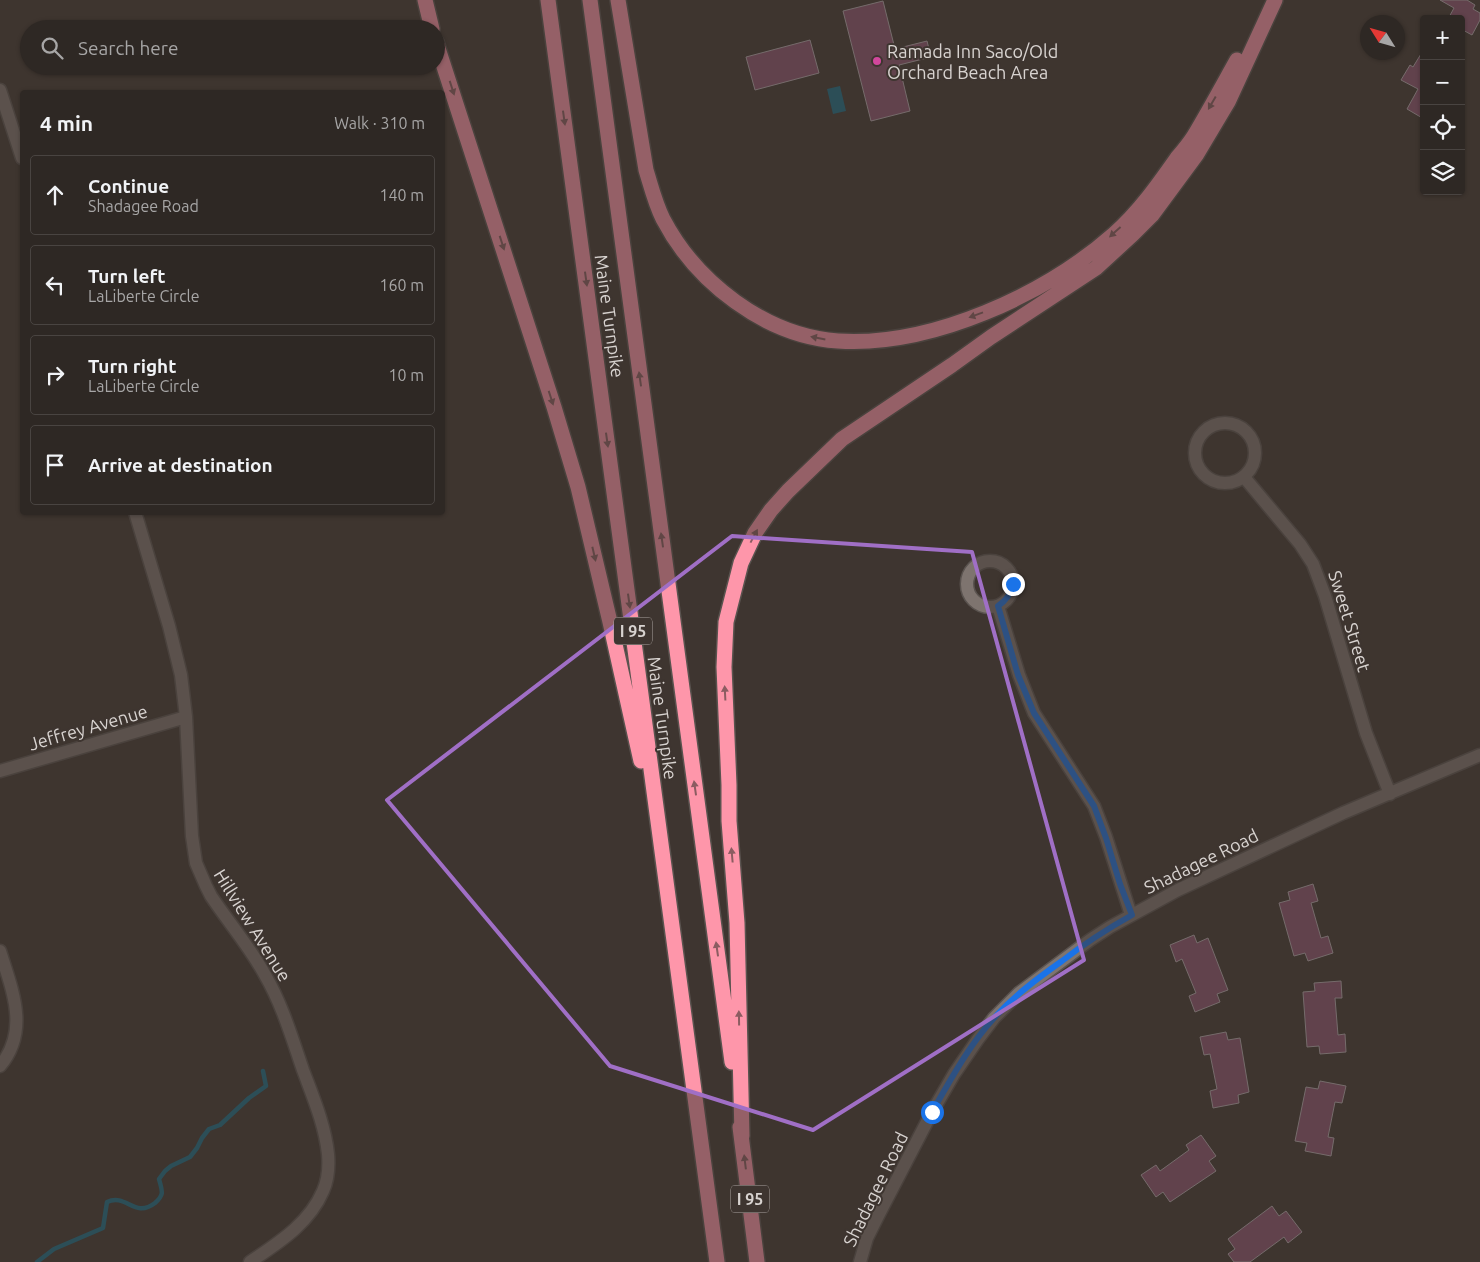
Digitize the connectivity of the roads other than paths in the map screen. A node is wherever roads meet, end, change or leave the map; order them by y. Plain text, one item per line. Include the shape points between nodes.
1 (424, 0) edge
2 (541, 0) edge
3 (548, 0) edge
4 (590, 0) edge
5 (618, 0) edge
6 (1273, 0) edge
7 (430, 20) edge
8 (445, 70) edge
9 (560, 84) junction
10 (0, 90) edge
11 (20, 152) edge
12 (1244, 477) junction
13 (136, 515) edge
14 (998, 606) dead end
15 (186, 717) junction
16 (1480, 755) edge
17 (0, 771) edge
18 (1390, 794) junction
19 (664, 864) junction
20 (1132, 915) junction
21 (0, 951) edge
22 (0, 1066) edge
23 (742, 1136) junction
24 (250, 1262) edge
25 (717, 1262) edge
26 (757, 1262) edge
27 (860, 1262) edge

1 - 7 highway
2 - 9 highway
3 - 9 highway, Maine Turnpike / I 95
23 -> 4 highway, Maine Turnpike / I 95
6 -> 5 highway via 1193,137 1134,214 1114,234 1063,272 1009,302 920,333 858,341 816,338 758,316 716,287 675,239 662,218 646,170
23 -> 6 highway via 737,923 729,821 724,667 726,622 742,563 755,533 788,491 842,439 1096,268 1133,234 1193,160 1228,102
8 -> 19 highway via 578,488
9 -> 19 highway, Maine Turnpike / I 95
10 - 11 street
12 - 12 street via 1254,462 1254,444 1250,436 1244,429 1227,423 1209,427 1202,433 1195,450 1198,467 1210,480 1219,483 1228,484
12 - 18 street, Sweet Street via 1313,564 1366,733
13 - 15 street, Hillview Avenue via 169,626 181,675
14 - 20 street via 1018,675 1034,713 1094,806
15 - 17 street, Jeffrey Avenue
15 - 24 street, Hillview Avenue via 196,862 211,896 254,956 274,992 319,1115 328,1156 323,1191 310,1212 291,1233
16 - 18 street, Shadagee Road
18 - 20 street, Shadagee Road via 1212,873
19 - 25 highway, Maine Turnpike / I 95
20 - 27 street, Shadagee Road via 1090,940 1035,980 1006,1005 978,1039 932,1112 868,1238
21 - 22 street via 17,1022 14,1041
26 -> 23 highway, Maine Turnpike / I 95

